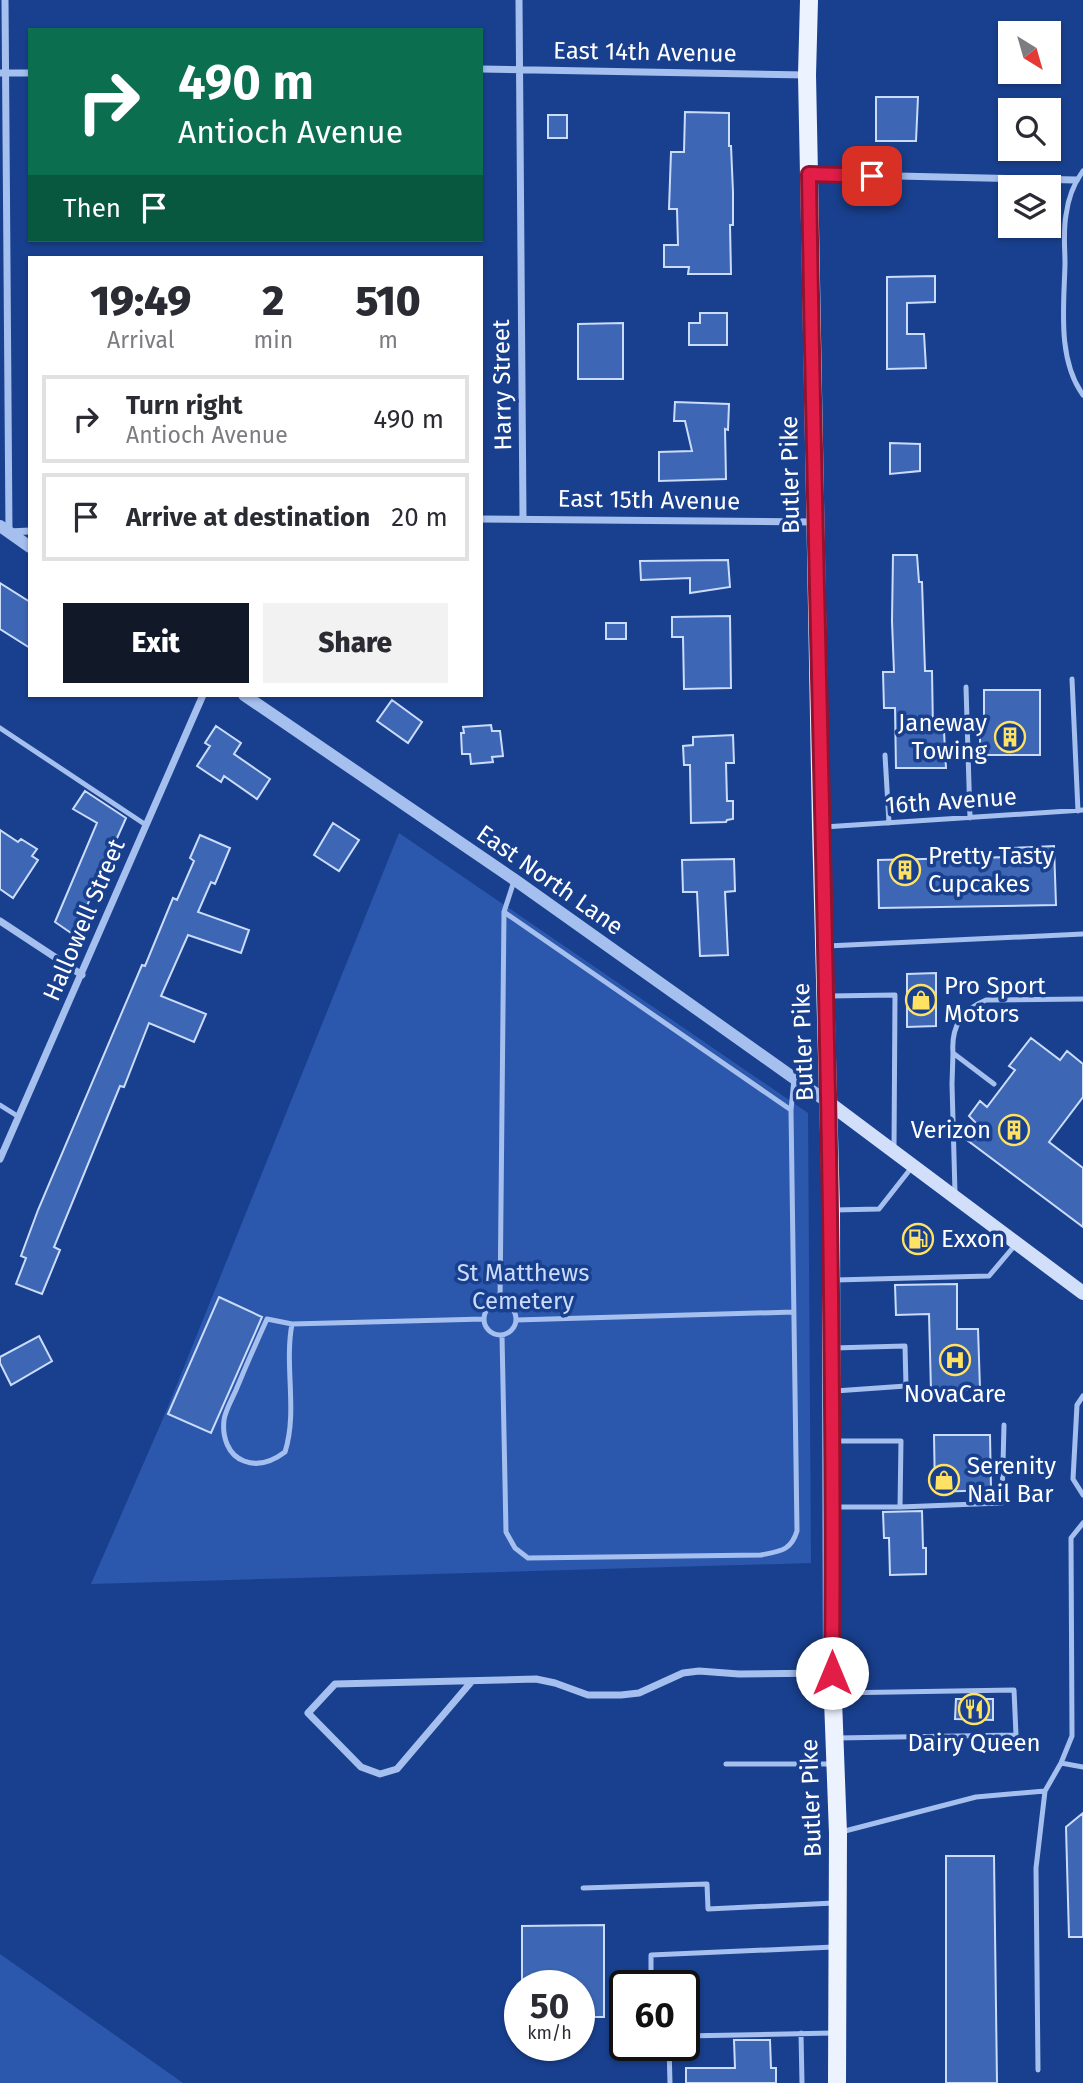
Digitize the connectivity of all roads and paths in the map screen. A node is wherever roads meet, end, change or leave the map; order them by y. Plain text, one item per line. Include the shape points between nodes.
1 (5, 0) edge
2 (519, 0) edge
3 (809, 0) edge
4 (483, 69) edge
5 (518, 69) junction
6 (3, 73) edge
7 (28, 73) edge
8 (807, 75) junction
9 (1083, 171) edge
10 (809, 174) junction
11 (1076, 180) junction
12 (1083, 395) edge
13 (523, 518) junction
14 (483, 519) edge
15 (816, 522) junction
16 (4, 529) edge
17 (28, 531) edge
18 (28, 546) edge
19 (1072, 679) dead end
20 (966, 687) dead end
21 (202, 697) edge
22 (247, 697) edge
23 (0, 727) edge
24 (885, 755) dead end
25 (1081, 810) edge
26 (970, 818) junction
27 (889, 823) junction
28 (146, 825) junction
29 (821, 827) junction
30 (514, 880) junction
31 (504, 912) junction
32 (0, 921) edge
33 (1083, 934) edge
34 (824, 946) junction
35 (82, 975) junction
36 (826, 996) junction
37 (1083, 999) edge
38 (953, 1053) junction
39 (794, 1076) junction
40 (994, 1084) dead end
41 (829, 1103) junction
42 (0, 1105) edge
43 (791, 1110) junction
44 (19, 1117) junction
45 (894, 1151) junction
46 (0, 1159) edge
47 (914, 1165) junction
48 (955, 1196) junction
49 (831, 1210) junction
50 (1017, 1243) junction
51 (832, 1280) junction
52 (1083, 1293) edge
53 (500, 1303) junction
54 (794, 1312) junction
55 (484, 1319) junction
56 (516, 1320) junction
57 (292, 1324) junction
58 (502, 1335) junction
59 (832, 1348) junction
60 (832, 1392) junction
61 (1083, 1396) edge
62 (1004, 1425) dead end
63 (832, 1441) junction
64 (1083, 1495) edge
65 (832, 1507) junction
66 (900, 1507) junction
67 (1083, 1522) edge
68 (832, 1673) junction
69 (472, 1681) junction
70 (833, 1693) junction
71 (834, 1738) junction
72 (1061, 1763) junction
73 (726, 1764) dead end
74 (835, 1764) junction
75 (1083, 1767) edge
76 (1045, 1791) junction
77 (838, 1833) junction
78 (583, 1888) dead end
79 (838, 1903) junction
80 (837, 1946) junction
81 (651, 1970) edge
82 (836, 2033) junction
83 (801, 2034) junction
84 (700, 2036) edge
85 (669, 2061) edge
86 (1038, 2070) dead end
87 (670, 2083) edge
88 (802, 2083) edge
89 (836, 2083) edge

1 - 6 street
2 - 5 street, Harry Street
3 - 8 main road, Butler Pike
4 - 5 street, East 14th Avenue
5 - 8 street, East 14th Avenue
5 - 13 street, Harry Street
6 - 7 street
6 - 16 street
8 - 10 main road, Butler Pike
9 - 11 lane
10 - 11 street
10 - 15 main road, Butler Pike
11 - 12 lane via 1066,216 1064,305 1066,349 1074,383
13 - 14 street, East 15th Avenue
13 - 15 street, East 15th Avenue
15 - 29 main road, Butler Pike
16 - 17 street
16 - 18 street
19 - 25 lane
20 - 26 lane
21 - 28 street, Hallowell Street
22 - 30 street, East North Lane
23 - 28 lane
24 - 27 lane
25 - 26 lane, 16th Avenue
26 - 27 lane, 16th Avenue
27 - 29 lane, 16th Avenue
28 - 35 street, Hallowell Street
29 - 34 main road, Butler Pike
30 - 31 lane
30 - 39 street, East North Lane
31 - 43 lane
31 - 53 lane
32 - 35 street
33 - 34 lane
34 - 36 main road, Butler Pike
35 - 44 street, Hallowell Street
36 - 41 main road, Butler Pike
36 - 45 lane via 895,995
37 - 38 lane via 986,1000 973,1005 956,1026
38 - 40 lane
38 - 48 lane
39 - 41 street, East North Lane
39 - 43 lane
41 - 45 main road
41 - 49 main road, Butler Pike
42 - 44 lane
43 - 54 lane
44 - 46 street, Hallowell Street
45 - 47 main road
47 - 48 main road
47 - 49 lane via 879,1209
48 - 50 main road
49 - 51 main road, Butler Pike
50 - 51 lane via 989,1276
50 - 52 main road
51 - 59 main road, Butler Pike
53 - 55 lane via 489,1308
53 - 56 lane via 512,1308
54 - 56 lane
54 - 58 lane via 797,1531 785,1550 761,1555 528,1558 515,1548 506,1532
55 - 57 lane
55 - 58 lane via 490,1332
56 - 58 lane via 514,1328
57 - 57 lane via 267,1319 223,1418 224,1438 232,1454 244,1461 275,1460 285,1452 291,1422 288,1367
59 - 60 main road, Butler Pike
59 - 60 lane via 905,1346 906,1386
60 - 63 main road, Butler Pike
61 - 64 lane via 1077,1405 1073,1479
62 - 66 lane via 1002,1503
63 - 65 main road, Butler Pike
63 - 66 lane via 901,1441
65 - 66 lane
65 - 68 main road, Butler Pike
67 - 72 lane via 1071,1538 1072,1736
68 - 69 street via 682,1672 639,1693 621,1695 588,1695 537,1679
68 - 70 main road, Butler Pike
69 - 69 street via 335,1684 308,1713 361,1768 380,1774 397,1769
70 - 71 main road, Butler Pike
70 - 71 lane via 1014,1690 1016,1735
71 - 74 main road, Butler Pike
72 - 75 lane
72 - 76 lane
73 - 74 lane
74 - 77 main road, Butler Pike
76 - 77 lane via 976,1797
76 - 86 lane via 1036,1868
77 - 79 main road, Butler Pike
78 - 79 lane via 708,1884 708,1909
79 - 80 main road, Butler Pike
80 - 81 lane via 651,1955
80 - 82 main road, Butler Pike
82 - 83 lane
82 - 89 main road, Butler Pike
83 - 84 lane
83 - 88 lane
85 - 87 lane

